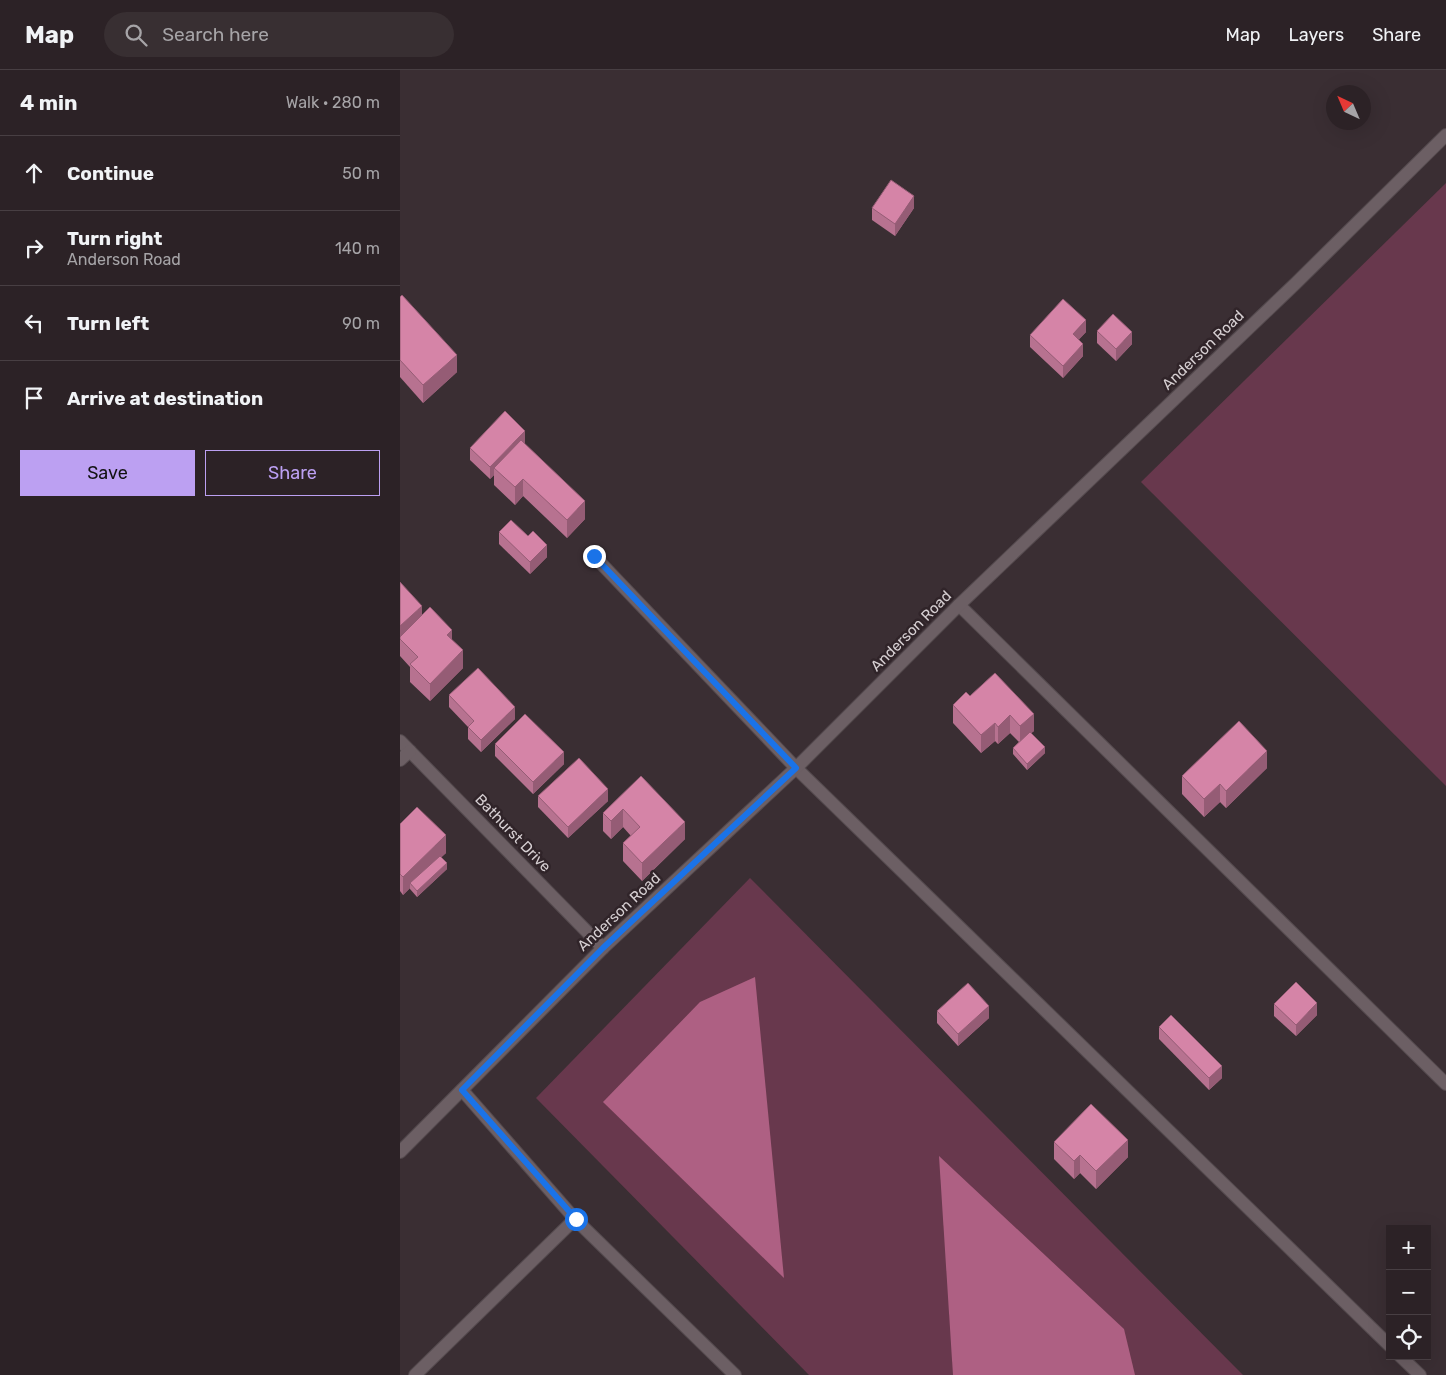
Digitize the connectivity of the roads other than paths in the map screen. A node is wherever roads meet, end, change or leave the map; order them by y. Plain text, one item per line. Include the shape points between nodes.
1 (1446, 135) edge
2 (594, 556) dead end
3 (959, 605) junction
4 (400, 741) edge
5 (410, 751) junction
6 (400, 760) edge
7 (796, 768) junction
8 (603, 948) junction
9 (1446, 1084) edge
10 (462, 1090) junction
11 (400, 1152) edge
12 (576, 1219) junction
13 (1386, 1342) edge
14 (1404, 1360) edge
15 (415, 1375) edge
16 (735, 1375) edge
17 (1420, 1375) edge

1 - 3 street, Anderson Road via 1296,284
2 - 7 street
3 - 7 street, Anderson Road
3 - 9 street
4 - 5 street, Bathurst Drive
5 - 6 street
5 - 8 street, Bathurst Drive
7 - 8 street, Anderson Road
7 - 13 street
8 - 10 street, Anderson Road
10 - 11 street, Anderson Road
10 - 12 street
12 - 15 street
12 - 16 street
14 - 17 street

